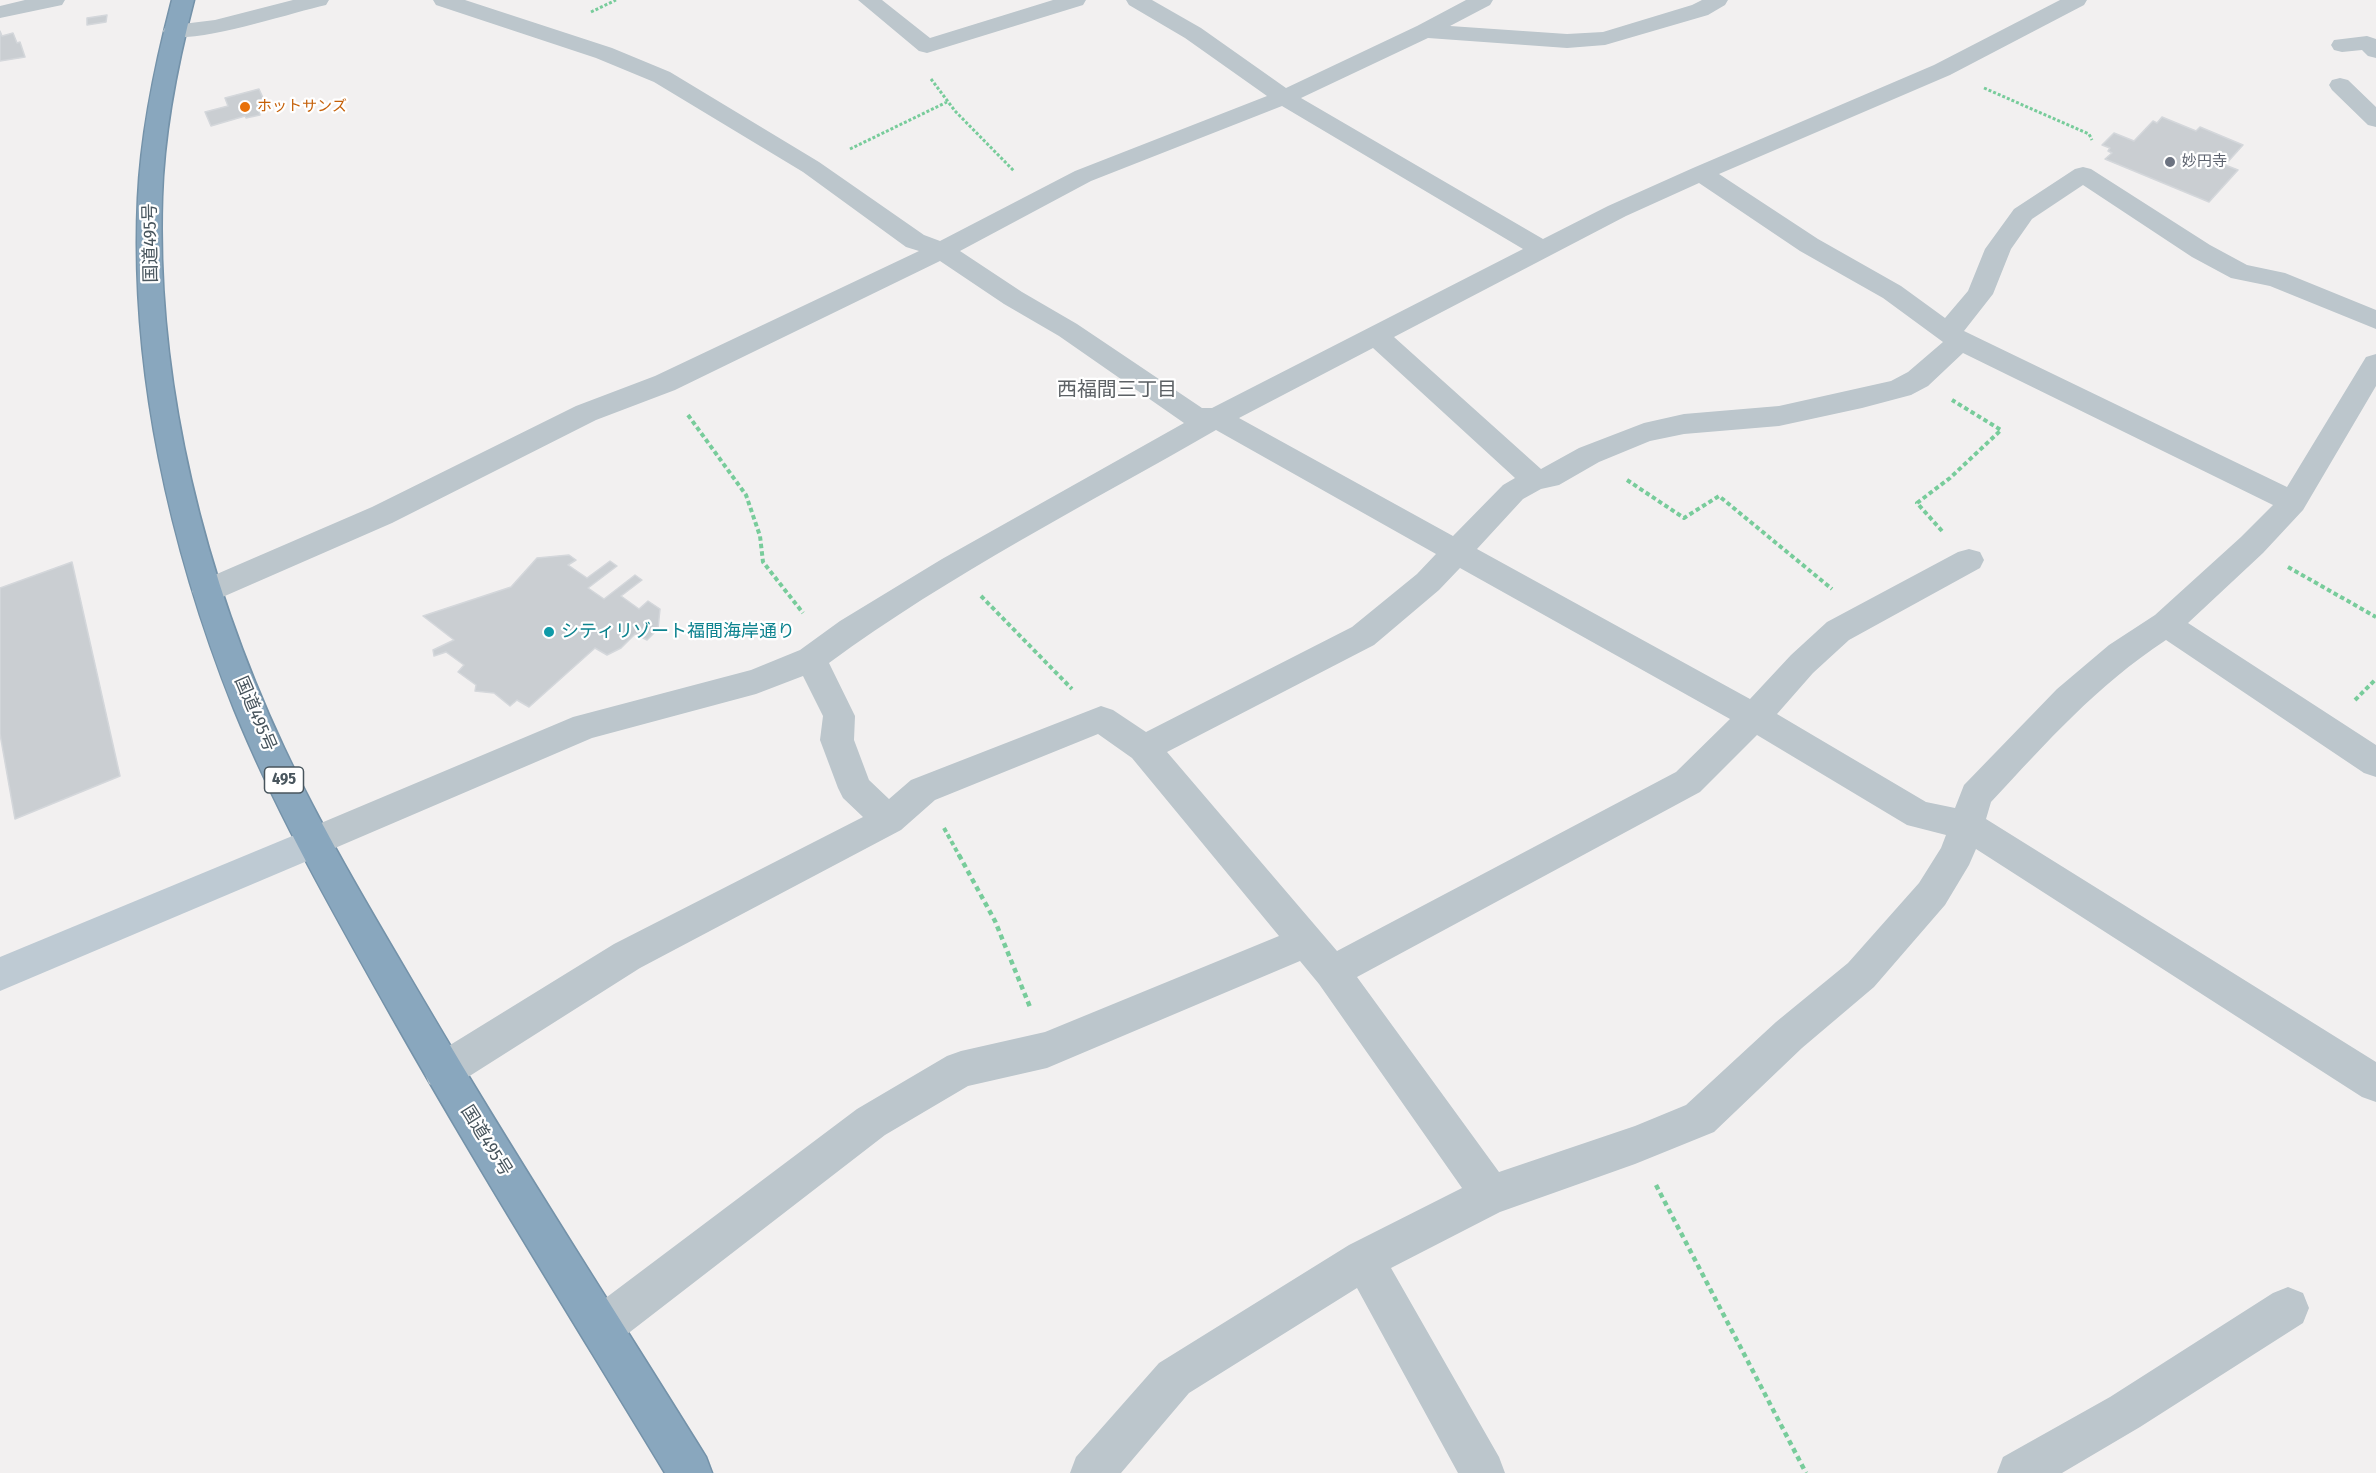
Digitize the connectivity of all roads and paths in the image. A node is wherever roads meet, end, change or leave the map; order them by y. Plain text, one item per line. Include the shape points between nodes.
1 (54, 0) edge
2 (183, 0) edge
3 (318, 0) edge
4 (444, 0) edge
5 (869, 0) edge
6 (1075, 0) edge
7 (1137, 0) edge
8 (1482, 0) edge
9 (1718, 0) edge
10 (2076, 0) edge
11 (0, 12) edge
12 (1425, 31) junction
13 (174, 32) junction
14 (2342, 45) dead end
15 (927, 46) junction
16 (2376, 51) edge
17 (1942, 70) junction
18 (2340, 85) dead end
19 (1284, 97) junction
20 (947, 102) junction
21 (2376, 120) edge
22 (811, 167) junction
23 (1701, 173) junction
24 (2083, 174) junction
25 (1040, 198) junction
26 (942, 250) junction
27 (1543, 250) junction
28 (2376, 320) edge
29 (1375, 335) junction
30 (1954, 337) junction
31 (2376, 363) edge
32 (1918, 379) junction
33 (665, 383) junction
34 (1216, 418) junction
35 (1589, 455) junction
36 (1535, 480) junction
37 (2293, 502) junction
38 (2252, 546) junction
39 (1457, 551) junction
40 (1968, 560) joint
41 (953, 567) junction
42 (207, 591) junction
43 (1865, 616) junction
44 (2376, 617) edge
45 (2166, 624) junction
46 (851, 630) junction
47 (811, 659) junction
48 (1754, 717) junction
49 (1101, 719) junction
50 (1144, 748) junction
51 (2376, 763) edge
52 (923, 790) junction
53 (890, 820) junction
54 (1967, 825) junction
55 (314, 842) junction
56 (1305, 942) junction
57 (1332, 972) junction
58 (0, 974) edge
59 (1047, 1050) junction
60 (443, 1071) junction
61 (2376, 1084) edge
62 (1635, 1145) junction
63 (1491, 1195) junction
64 (1364, 1260) junction
65 (2288, 1308) dead end
66 (602, 1327) junction
67 (690, 1473) edge
68 (1092, 1473) edge
69 (1482, 1473) edge
70 (1806, 1473) edge
71 (2019, 1473) edge

1 - 11 street
2 - 13 highway, 国道495号 / 495
3 - 13 street via 215,26
4 - 22 street via 604,53 662,77
5 - 15 street
6 - 15 street
7 - 19 street via 1193,33
8 - 12 street
9 - 12 street via 1700,10 1605,38 1567,41
10 - 17 street
12 - 19 street
13 - 42 highway, 国道495号 / 495 via 155,131 149,201 150,275 158,369 178,474
14 - 16 street via 2367,43
15 - 20 path via 932,84
17 - 23 street
17 - 24 path via 2089,134 2097,155
18 - 21 street
19 - 25 street via 1147,149
19 - 27 street
20 - 22 path
20 - 25 path
22 - 26 street via 915,241
23 - 27 street
23 - 30 street via 1809,245 1892,292
24 - 28 street via 2240,273 2276,279
24 - 30 street via 2015,223
25 - 26 street
26 - 33 street
26 - 34 street via 1196,418
27 - 29 street
29 - 34 street
29 - 36 street
30 - 32 street
30 - 37 street
31 - 37 street
32 - 35 street via 1901,388 1779,416 1684,424 1644,433
32 - 40 path via 2001,430 1917,503
33 - 42 street via 586,413 382,515
33 - 46 path via 746,495 760,536 763,562 810,622
34 - 39 street
34 - 41 street
35 - 36 street via 1549,478
35 - 43 path via 1684,518 1719,496
36 - 39 street via 1513,492
37 - 38 street
38 - 44 path
38 - 45 street
39 - 48 street
39 - 50 street via 1428,582 1363,636
40 - 43 street
41 - 46 street
41 - 49 path
42 - 55 highway, 国道495号 / 495 via 251,710
43 - 48 street via 1838,631
45 - 51 street
45 - 54 street via 2120,654 2068,698 1976,795
46 - 47 street
47 - 53 street via 838,716 837,740 855,788
47 - 55 street via 756,681 585,726
48 - 54 street via 1919,815
48 - 57 street via 1688,782
49 - 50 street
49 - 52 street
50 - 56 street
52 - 53 street
52 - 59 path via 995,921
53 - 60 street via 627,956
54 - 61 street
54 - 62 street via 1957,854 1932,894 1861,975 1789,1035 1700,1119
55 - 58 street
55 - 60 highway, 国道495号 / 495
56 - 57 street
56 - 59 street
57 - 63 street
59 - 66 street via 961,1069 871,1122
60 - 66 highway, 国道495号 / 495
62 - 63 street
62 - 70 path
63 - 64 street
64 - 68 street via 1174,1378
64 - 69 street
65 - 71 street via 2125,1412
66 - 67 highway, 国道495号 / 495

